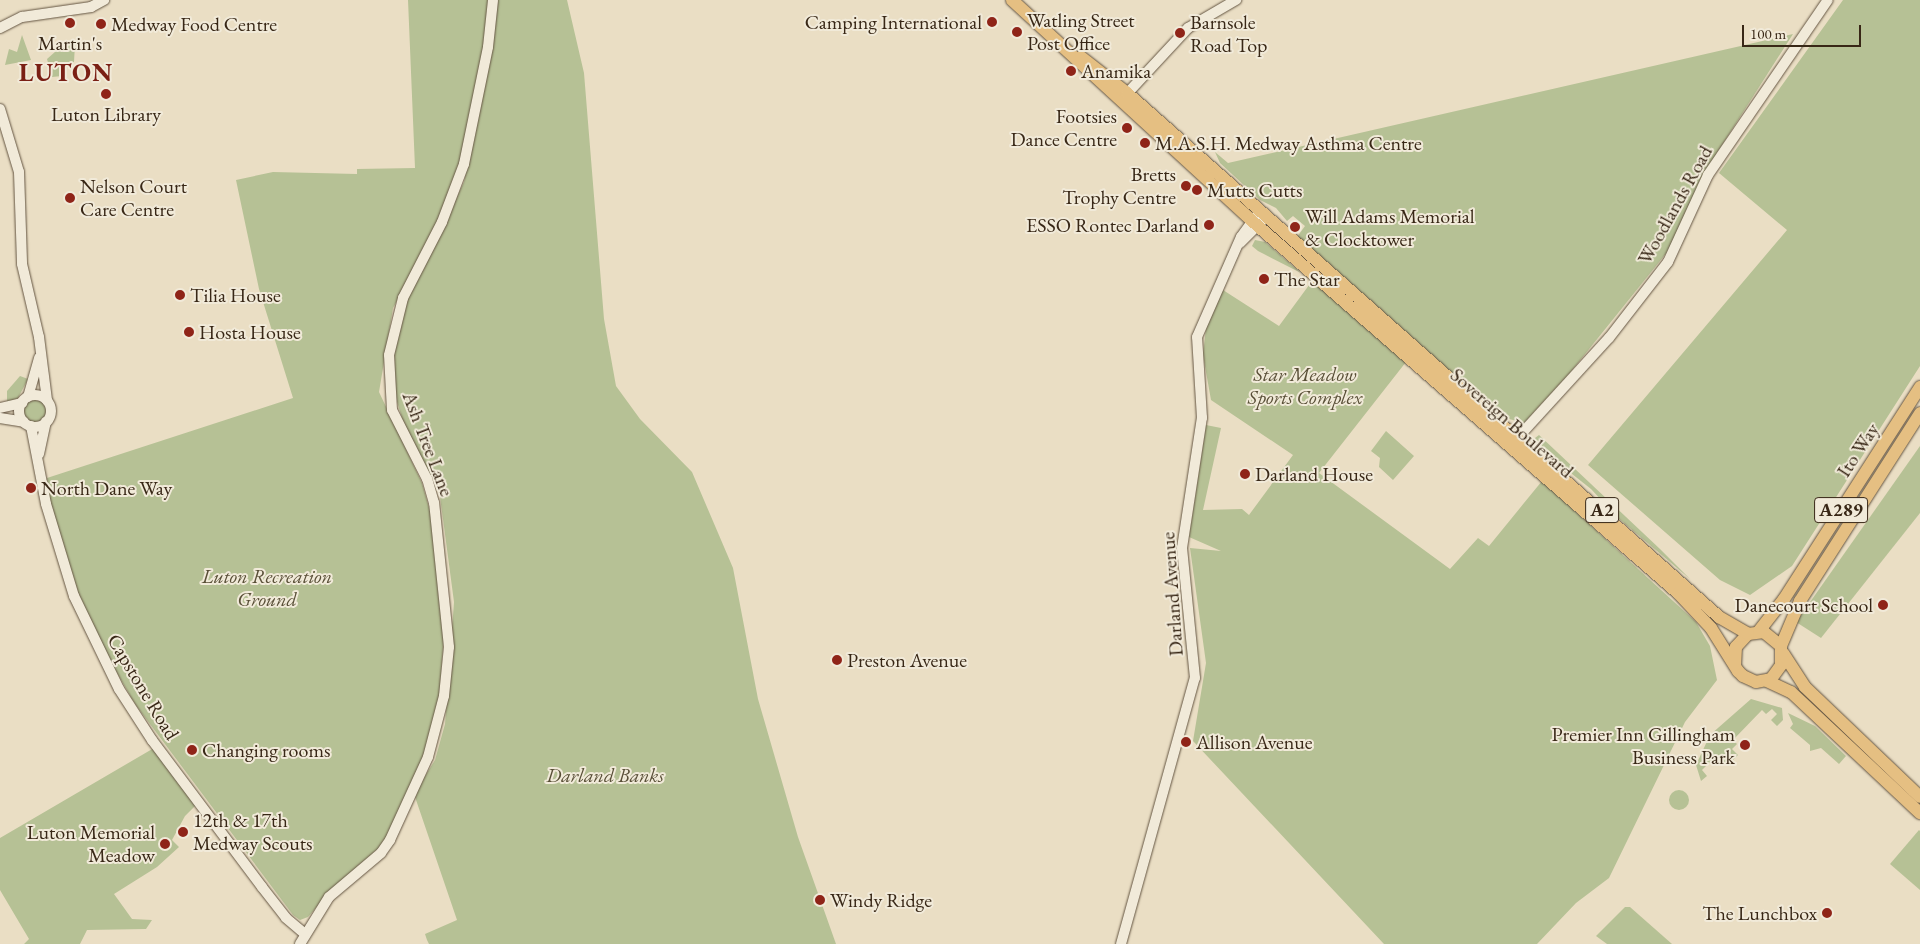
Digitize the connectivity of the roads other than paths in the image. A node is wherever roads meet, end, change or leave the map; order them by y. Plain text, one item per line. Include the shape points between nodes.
1 (104, 0) edge
2 (494, 0) edge
3 (1012, 0) edge
4 (1236, 0) edge
5 (1828, 0) edge
6 (0, 28) edge
7 (1148, 71) junction
8 (1124, 97) junction
9 (1138, 104) junction
10 (0, 109) edge
11 (1259, 219) junction
12 (40, 354) junction
13 (1920, 387) edge
14 (25, 400) junction
15 (47, 400) junction
16 (0, 408) edge
17 (1920, 413) edge
18 (0, 418) edge
19 (46, 422) junction
20 (27, 424) junction
21 (1514, 442) junction
22 (37, 465) junction
23 (1753, 632) junction
24 (1782, 649) junction
25 (1735, 665) junction
26 (1767, 681) junction
27 (1920, 797) edge
28 (1920, 813) edge
29 (303, 939) edge
30 (1121, 944) edge

1 - 6 street via 91,7 22,17
2 - 29 street, Ash Tree Lane via 488,47 464,164 442,222 403,298 389,355 392,410 427,479 435,509 448,647 444,696 428,757 390,840 381,853 329,897
3 - 8 main road, A2
4 - 7 street via 1192,25
5 - 21 street, Woodlands Road via 1708,175 1668,262 1609,338
7 - 8 street
7 - 9 street
8 - 9 main road, A2
8 - 11 main road, A2
9 - 11 main road, A2
10 - 12 street via 19,172 22,264
11 - 21 main road, Sovereign Boulevard / A2
11 - 30 street, Darland Avenue via 1240,243 1212,298 1197,337 1202,418 1182,548 1195,678
12 - 14 street
12 - 15 street
13 - 23 main road, Ito Way / A289 via 1784,599
14 - 15 street via 38,395
14 - 16 street
14 - 20 street
15 - 19 street via 51,409
17 - 24 main road, Ito Way / A289 via 1800,601
18 - 20 street
19 - 20 street
19 - 22 street, Capstone Road
20 - 22 street, Capstone Road
21 - 23 main road, Sovereign Boulevard / A2 via 1719,617
21 - 25 main road, Sovereign Boulevard / A2 via 1689,603
22 - 29 street, Capstone Road via 74,596 119,689 152,740
23 - 24 main road via 1771,635
23 - 25 main road via 1736,649
24 - 26 main road via 1779,670
24 - 27 main road via 1808,690
25 - 26 main road via 1747,679
26 - 28 main road via 1791,692

